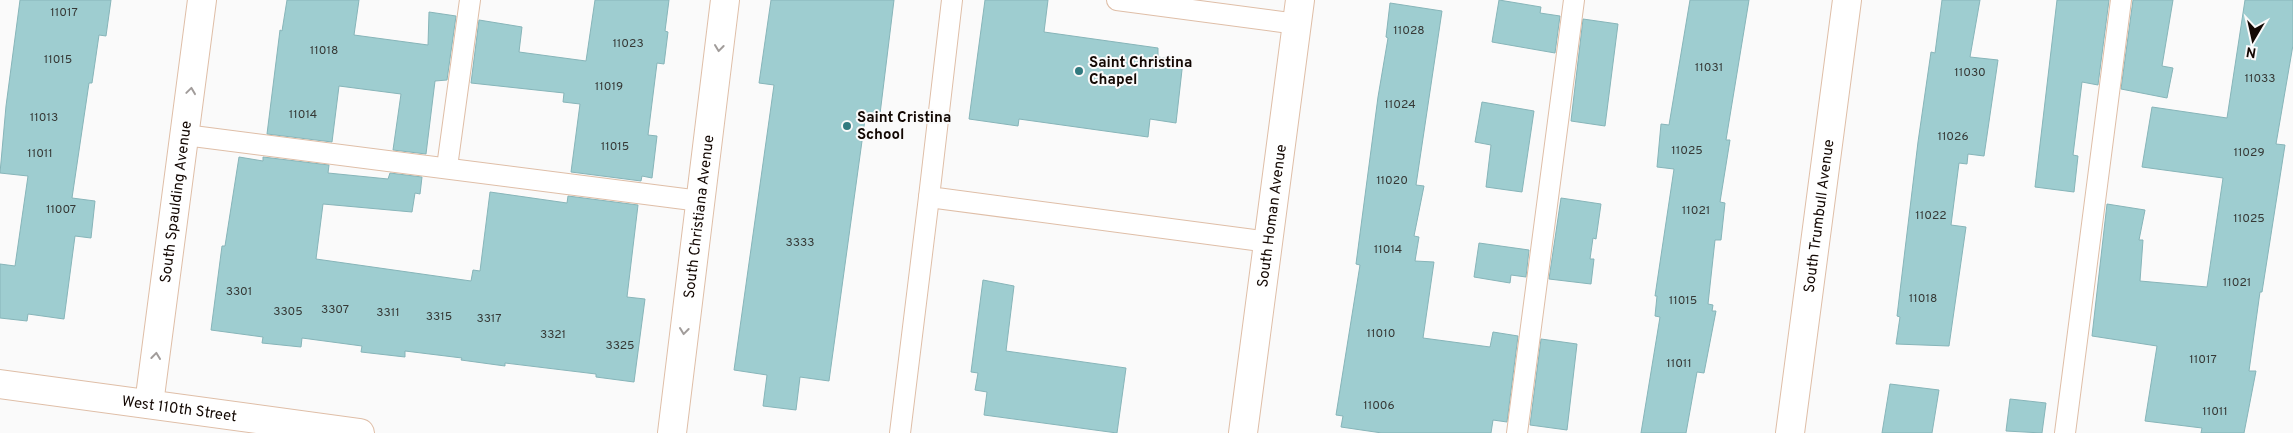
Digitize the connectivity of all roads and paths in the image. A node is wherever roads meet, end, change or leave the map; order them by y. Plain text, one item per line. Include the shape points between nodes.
1 (202, 0) edge
2 (470, 0) edge
3 (725, 0) edge
4 (952, 0) edge
5 (1117, 0) edge
6 (1574, 0) edge
7 (1847, 0) edge
8 (2121, 0) edge
9 (1299, 12) edge
10 (185, 135) junction
11 (447, 167) junction
12 (929, 197) junction
13 (700, 201) junction
14 (1269, 242) junction
15 (0, 384) edge
16 (149, 404) junction
17 (360, 433) edge
18 (672, 433) edge
19 (900, 433) edge
20 (1243, 433) edge
21 (1517, 433) edge
22 (1790, 433) edge
23 (2065, 433) edge

10 -> 1 street, South Spaulding Avenue
2 - 11 lane
3 -> 13 street, South Christiana Avenue
4 - 12 lane
5 - 9 lane
6 - 21 lane
7 - 22 street, South Trumbull Avenue
8 - 23 lane
9 - 14 street, South Homan Avenue
10 - 11 lane
16 -> 10 street, South Spaulding Avenue
11 - 13 lane
12 - 14 lane
12 - 19 lane
13 -> 18 street, South Christiana Avenue
14 - 20 street, South Homan Avenue
15 - 16 street, West 110th Street
16 - 17 street, West 110th Street

